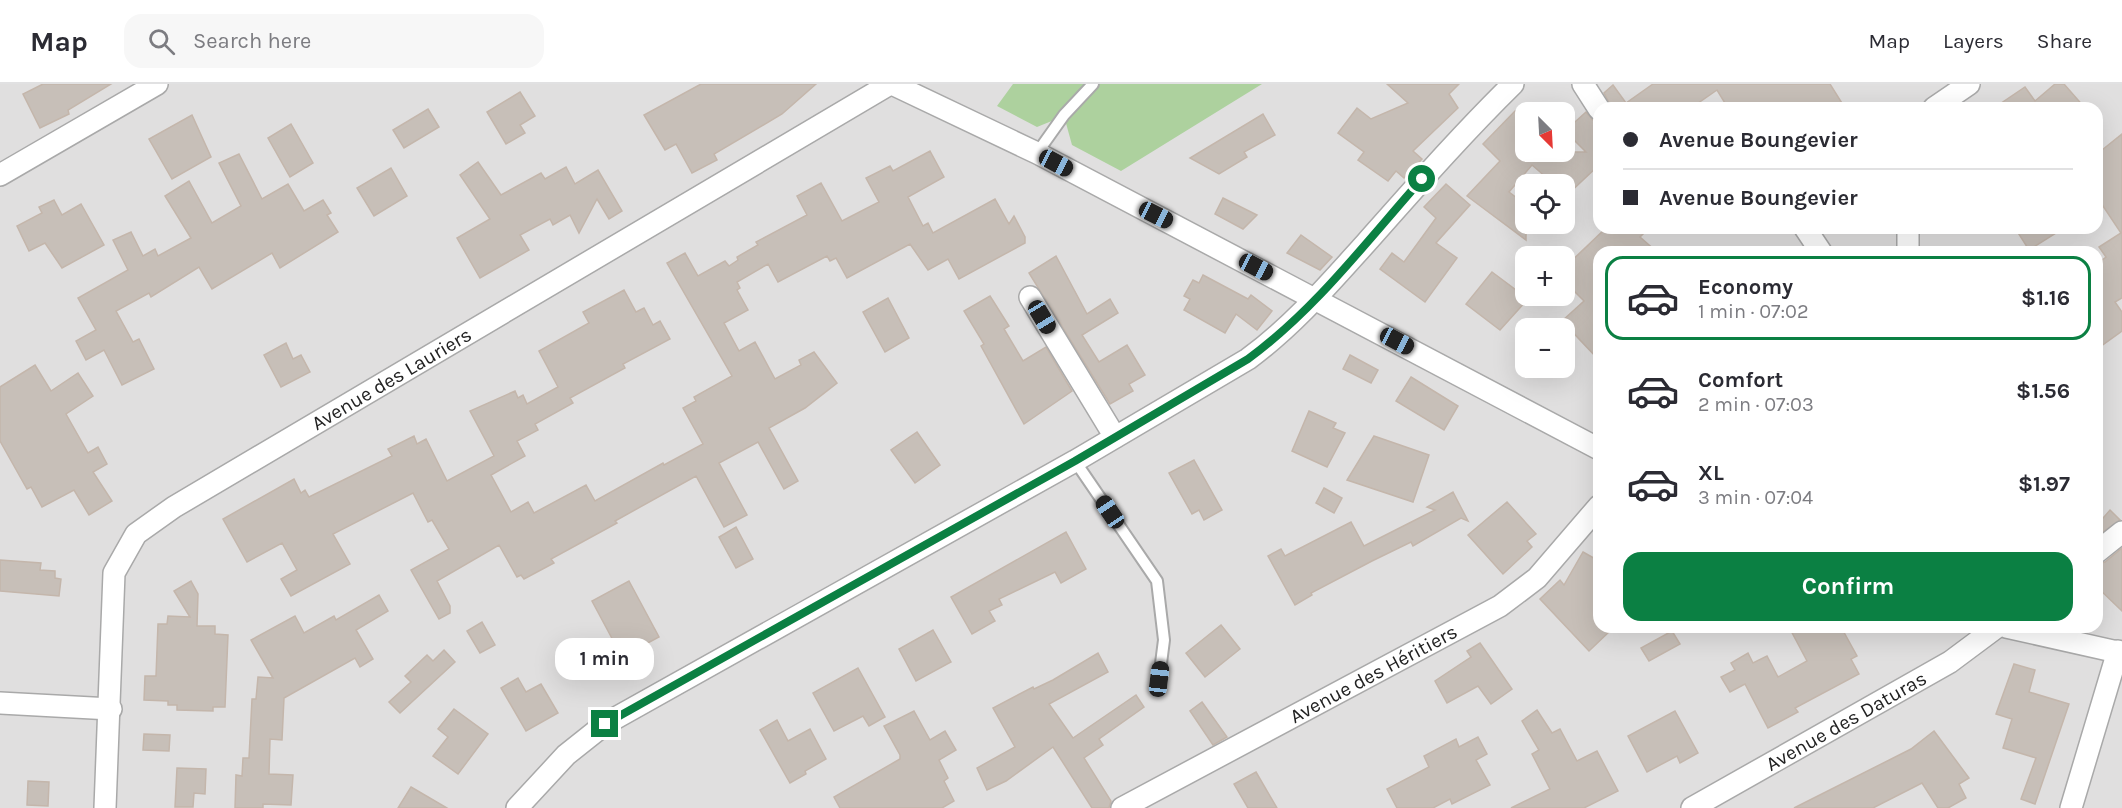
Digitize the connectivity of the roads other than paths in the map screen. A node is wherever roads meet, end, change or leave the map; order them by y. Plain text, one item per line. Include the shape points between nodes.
1 (157, 84) edge
2 (891, 84) edge
3 (1093, 84) edge
4 (1513, 84) edge
5 (1583, 84) edge
6 (1970, 84) edge
7 (1595, 102) edge
8 (1943, 102) edge
9 (1036, 153) junction
10 (0, 176) edge
11 (1030, 297) dead end
12 (1316, 298) junction
13 (1115, 437) junction
14 (1593, 446) edge
15 (1075, 461) junction
16 (1593, 513) edge
17 (2122, 532) edge
18 (2103, 547) edge
19 (1989, 633) edge
20 (2040, 633) edge
21 (2120, 652) edge
22 (1159, 679) dead end
23 (0, 703) edge
24 (111, 709) junction
25 (105, 808) edge
26 (518, 808) edge
27 (1122, 808) edge
28 (1692, 808) edge
29 (2070, 808) edge

1 - 10 street
2 - 9 street
2 - 24 street, Avenue des Lauriers via 174,507 136,534 114,573
3 - 9 lane
4 - 12 street via 1468,128
5 - 7 street
6 - 8 street
9 - 12 street
11 - 13 street
12 - 13 street via 1248,359
12 - 14 street
13 - 15 street
15 - 22 lane via 1157,581 1164,640
15 - 26 street via 605,724 566,755
16 - 27 street, Avenue des Héritiers via 1537,578 1500,606
17 - 18 street
19 - 28 street, Avenue des Daturas via 1950,662
20 - 21 street
21 - 29 street
23 - 24 street
24 - 25 street, Avenue des Lauriers

